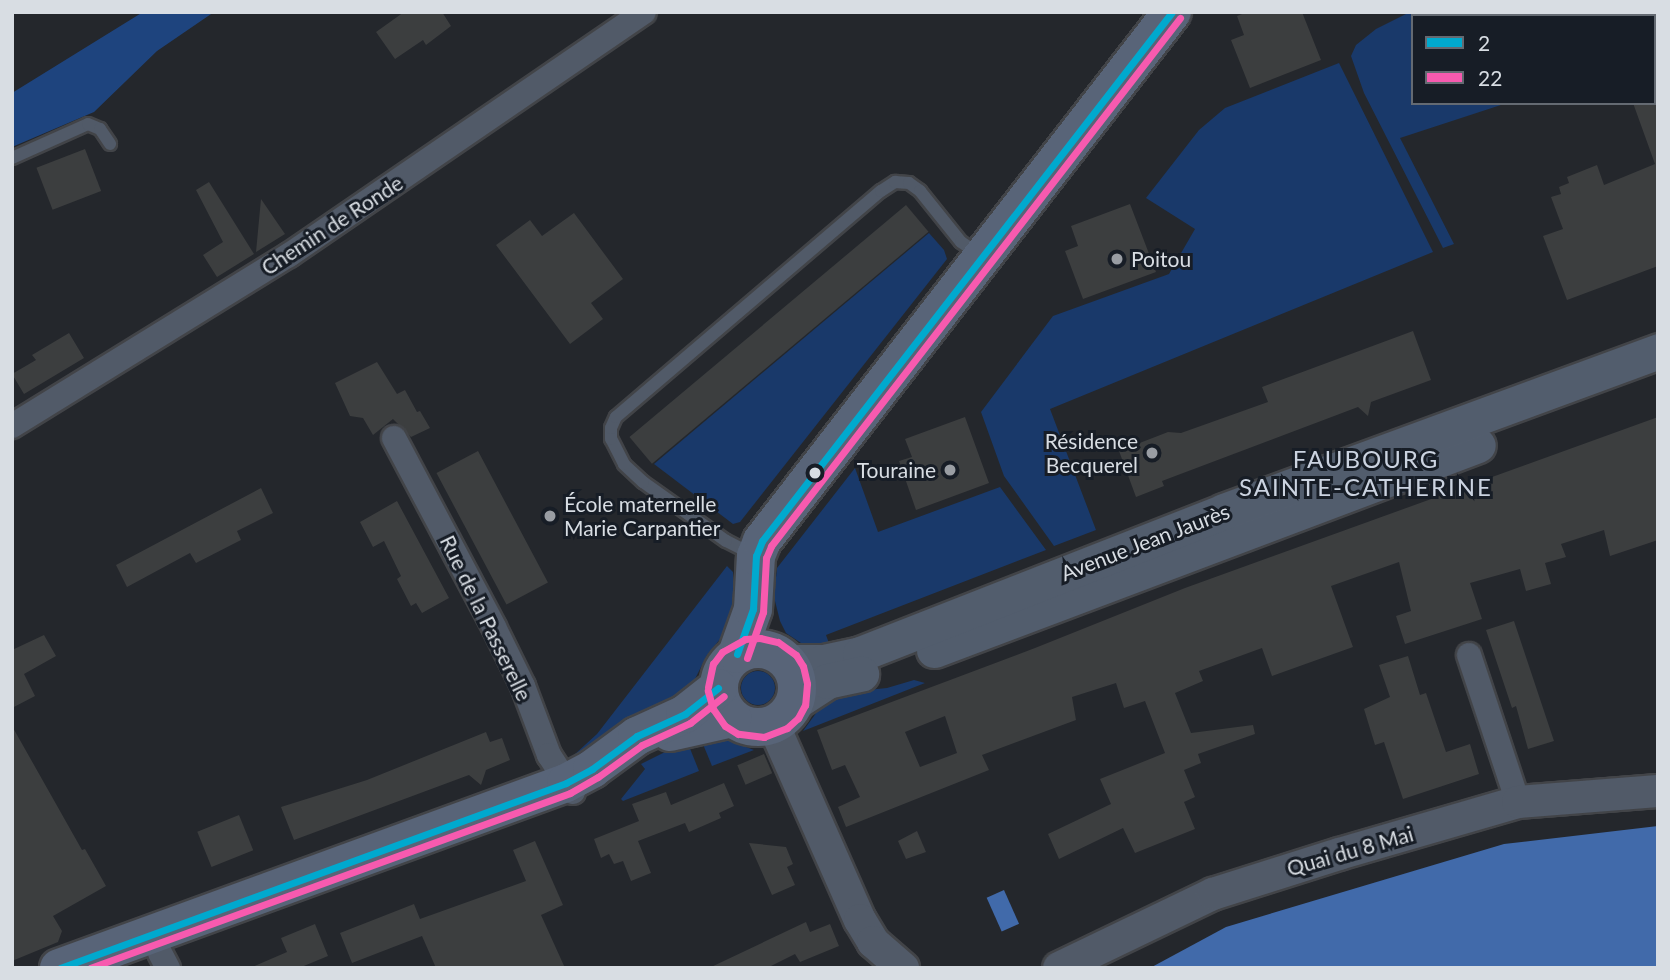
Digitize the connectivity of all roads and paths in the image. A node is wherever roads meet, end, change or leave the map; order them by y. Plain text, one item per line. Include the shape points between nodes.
1 (643, 12) edge
2 (1172, 12) edge
3 (110, 144) dead end
4 (12, 158) edge
5 (982, 257) junction
6 (1658, 351) edge
7 (1658, 377) edge
8 (12, 426) edge
9 (394, 438) dead end
10 (755, 573) junction
11 (1469, 655) dead end
12 (766, 656) junction
13 (725, 703) junction
14 (784, 713) junction
15 (571, 791) junction
16 (1658, 791) edge
17 (1518, 802) junction
18 (164, 960) edge
19 (59, 968) edge
20 (119, 968) edge
21 (903, 968) edge
22 (1059, 968) edge

1 - 8 street, Chemin de Ronde via 289,255
2 - 5 main road
3 - 4 lane via 100,129 88,124
5 - 10 main road via 762,541
5 - 10 lane via 961,242 909,183 895,182 616,417 611,428 615,451 624,464 726,541
6 - 12 main road, Avenue Jean Jaurès via 1224,511 860,654 823,662
7 - 14 main road, Avenue Jean Jaurès via 890,667 827,681
9 - 15 street, Rue de la Passerelle via 494,627 549,755
10 - 12 main road via 753,609
11 - 17 street
12 - 13 main road via 723,668
12 - 14 main road via 797,685
13 - 14 main road via 752,727
13 - 15 main road via 690,725 642,745 597,786
14 - 21 street via 860,920 873,942
15 - 18 main road via 502,830
15 - 19 main road
16 - 17 street, Quai du 8 Mai
17 - 22 street, Quai du 8 Mai via 1242,883
18 - 20 main road

